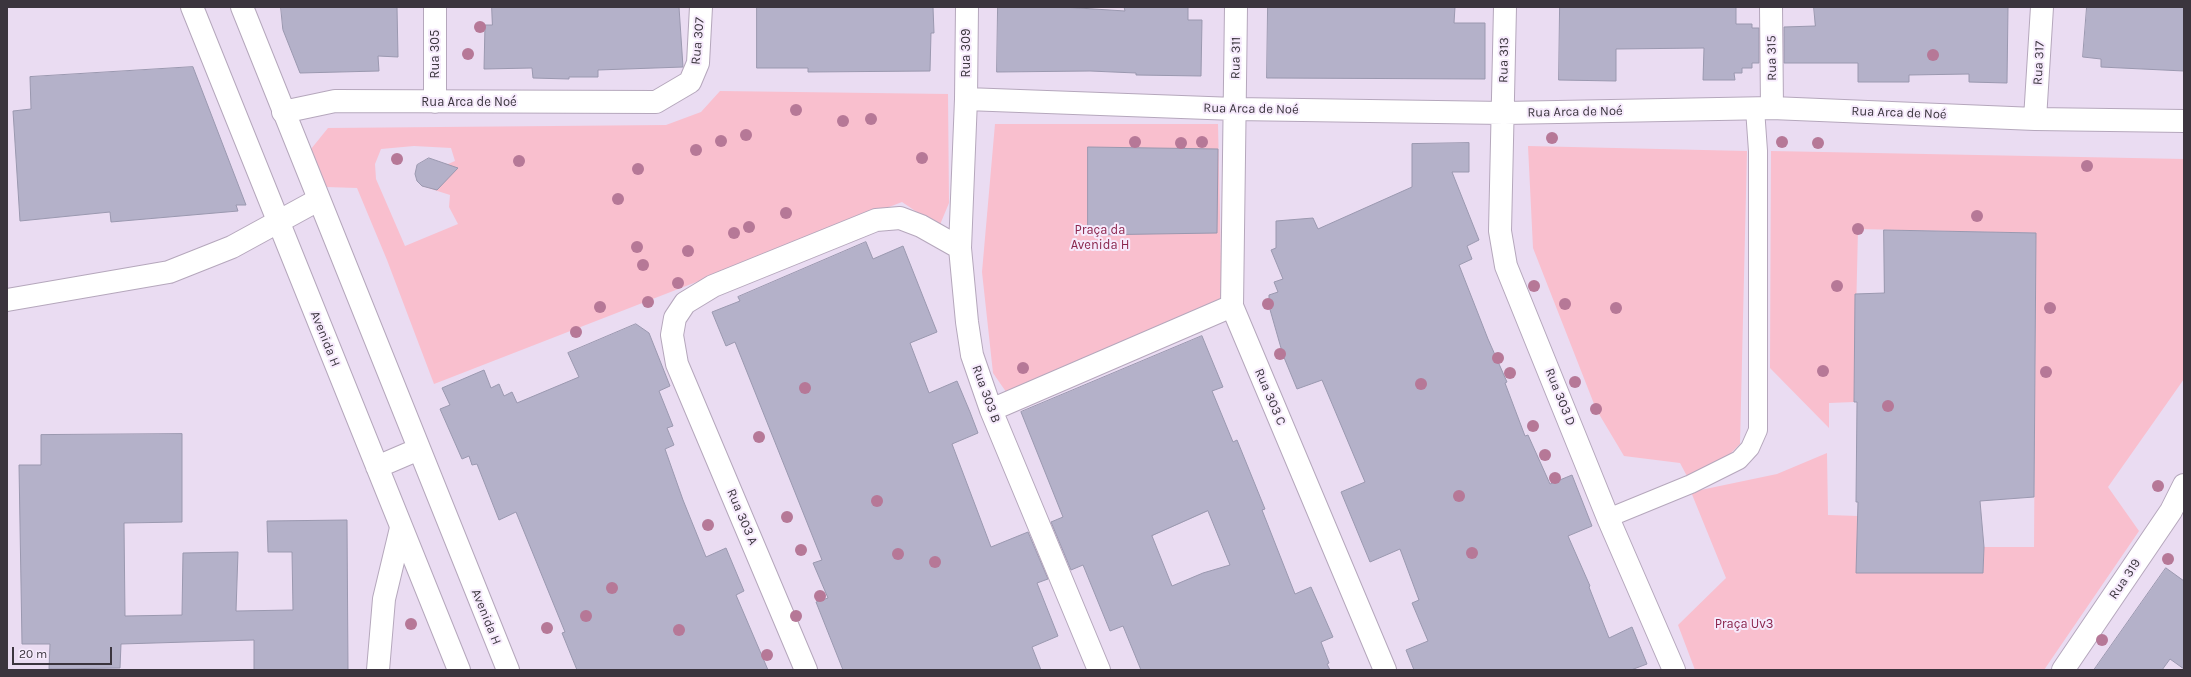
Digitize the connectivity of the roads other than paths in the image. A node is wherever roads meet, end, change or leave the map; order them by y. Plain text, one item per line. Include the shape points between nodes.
1 (192, 7) edge
2 (242, 7) edge
3 (436, 7) edge
4 (700, 7) edge
5 (966, 7) edge
6 (1236, 7) edge
7 (1505, 7) edge
8 (1771, 7) edge
9 (2042, 7) edge
10 (966, 99) junction
11 (435, 102) junction
12 (656, 102) joint
13 (1235, 109) junction
14 (1764, 109) junction
15 (283, 112) junction
16 (1504, 113) junction
17 (2035, 119) junction
18 (2184, 121) edge
19 (318, 200) junction
20 (278, 222) junction
21 (960, 248) junction
22 (7, 300) edge
23 (1232, 306) junction
24 (991, 410) junction
25 (419, 449) junction
26 (377, 467) junction
27 (2184, 485) edge
28 (2177, 516) edge
29 (1608, 518) junction
30 (401, 528) junction
31 (378, 670) edge
32 (459, 670) edge
33 (508, 670) edge
34 (806, 670) edge
35 (1099, 670) edge
36 (1385, 670) edge
37 (1674, 670) edge
38 (2063, 670) edge

1 - 20 street, Avenida H
2 - 15 street, Avenida H
3 - 11 street, Rua 305
4 - 12 street, Rua 307 via 698,63 690,82
5 - 10 street, Rua 309
6 - 13 street, Rua 311
7 - 16 street, Rua 313
8 - 14 street, Rua 315
9 - 17 street, Rua 317
10 - 13 street, Rua Arca de Noé
10 - 21 street, Rua 303 B
11 - 12 street, Rua Arca de Noé
11 - 15 street, Rua Arca de Noé via 335,101
13 - 16 street, Rua Arca de Noé
13 - 23 street, Rua 303 C
14 - 16 street, Rua Arca de Noé
14 - 17 street, Rua Arca de Noé
14 - 29 lane via 1758,151 1758,430 1750,448 1739,460 1691,484
15 - 19 street, Avenida H
16 - 29 street, Rua 303 D via 1500,232 1506,266
17 - 18 street, Rua Arca de Noé
19 - 20 street
19 - 25 street, Avenida H
20 - 22 street via 232,247 169,272
20 - 26 street, Avenida H
21 - 24 street, Rua 303 B via 972,355
21 - 34 street, Rua 303 A via 921,226 900,218 876,220 713,286 685,303 675,318 672,335 677,364
23 - 24 street
23 - 36 street, Rua 303 C
24 - 35 street, Rua 303 B
25 - 26 street
25 - 33 street, Avenida H
26 - 30 street, Avenida H
27 - 28 street, Rua 319
28 - 38 street, Rua 319
29 - 37 street, Rua 303 D
30 - 31 street via 384,599
30 - 32 street, Avenida H

